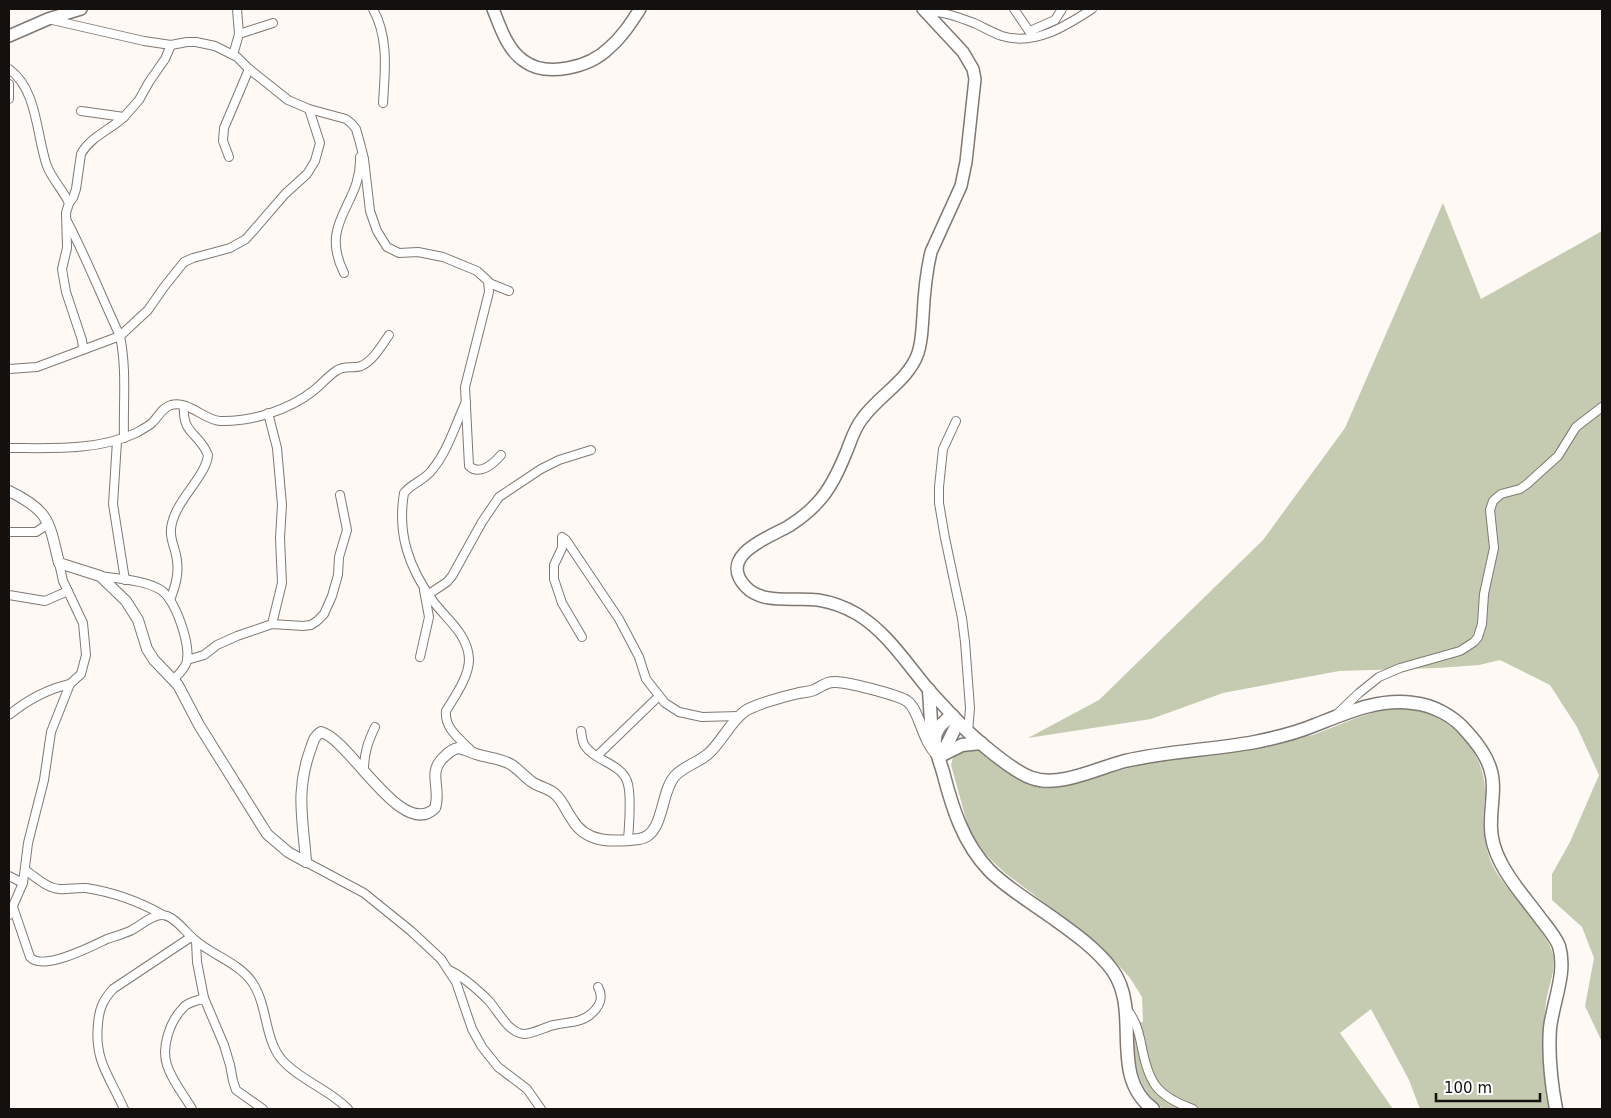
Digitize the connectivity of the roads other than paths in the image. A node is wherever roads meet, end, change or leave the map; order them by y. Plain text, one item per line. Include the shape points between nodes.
1 (81, 9) edge
2 (237, 9) edge
3 (373, 9) edge
4 (493, 9) edge
5 (640, 9) edge
6 (1014, 9) edge
7 (1062, 9) edge
8 (1092, 9) edge
9 (924, 10) edge
10 (48, 19) junction
11 (273, 23) dead end
12 (239, 34) junction
13 (1031, 34) junction
14 (9, 36) edge
15 (171, 45) junction
16 (233, 55) junction
17 (9, 69) edge
18 (249, 69) junction
19 (9, 84) edge
20 (9, 99) edge
21 (383, 103) dead end
22 (309, 109) junction
23 (81, 111) dead end
24 (124, 117) junction
25 (360, 143) junction
26 (229, 157) dead end
27 (69, 203) junction
28 (66, 220) junction
29 (344, 272) dead end
30 (489, 283) junction
31 (510, 291) dead end
32 (389, 335) dead end
33 (120, 336) junction
34 (83, 350) junction
35 (9, 369) edge
36 (466, 402) junction
37 (184, 406) junction
38 (1602, 408) edge
39 (268, 413) junction
40 (956, 421) dead end
41 (121, 439) junction
42 (9, 448) edge
43 (591, 450) dead end
44 (501, 455) dead end
45 (9, 491) edge
46 (340, 494) dead end
47 (48, 524) junction
48 (9, 532) edge
49 (59, 563) junction
50 (100, 576) junction
51 (125, 580) junction
52 (423, 583) junction
53 (68, 591) junction
54 (429, 594) junction
55 (9, 596) edge
56 (170, 600) junction
57 (272, 624) junction
58 (582, 637) dead end
59 (420, 657) dead end
60 (187, 660) junction
61 (173, 680) junction
62 (70, 684) junction
63 (929, 690) junction
64 (658, 696) junction
65 (9, 716) edge
66 (739, 716) junction
67 (955, 718) junction
68 (1333, 718) junction
69 (375, 727) dead end
70 (581, 731) dead end
71 (968, 732) junction
72 (935, 742) junction
73 (981, 743) junction
74 (475, 753) junction
75 (597, 756) junction
76 (940, 756) junction
77 (364, 770) junction
78 (628, 840) junction
79 (306, 862) junction
80 (25, 870) junction
81 (9, 876) edge
82 (24, 883) junction
83 (14, 907) junction
84 (9, 915) edge
85 (164, 915) junction
86 (193, 939) junction
87 (449, 970) junction
88 (598, 987) dead end
89 (204, 998) junction
90 (1125, 1006) junction
91 (124, 1109) edge
92 (192, 1109) edge
93 (263, 1109) edge
94 (348, 1109) edge
95 (541, 1109) edge
96 (1153, 1109) edge
97 (1193, 1109) edge
98 (1556, 1109) edge

1 - 10 main road
2 - 12 street
3 - 21 street via 384,40
4 - 5 main road via 511,48 522,61 533,67 561,70 583,64 608,50
6 - 13 street
7 - 13 street via 1054,20
8 - 13 street via 1062,28
9 - 13 street via 960,18 1006,36 1021,39
9 - 63 main road via 970,61 974,88 961,186 928,264 918,355 906,373 862,418 832,482 818,502 790,525 753,544 742,554 738,573 744,585 757,594 817,600 857,614 889,642
10 - 14 main road
10 - 15 street via 121,37
11 - 12 street
12 - 16 street
15 - 16 street via 204,43
15 - 24 street via 161,67
16 - 18 street
17 - 27 street via 20,80 30,100 48,167
18 - 22 street via 288,100
18 - 26 street via 224,128 223,141
19 - 20 street
22 - 25 street via 350,121
22 - 33 street via 320,143 307,174 246,239 230,248 184,262 148,310
23 - 24 street
24 - 27 street via 84,150 76,189
25 - 29 street via 358,178 334,238 338,261
25 - 30 street via 370,211 377,232 387,247 399,253 418,252 443,257 477,271
27 - 28 street
28 - 33 street
28 - 34 street via 67,248 62,268
30 - 31 street
30 - 36 street via 466,387
32 - 39 street via 362,366 346,366 289,406
33 - 34 street
33 - 41 street via 125,377
34 - 35 street via 37,367
36 - 44 street via 469,467 487,467
36 - 52 street via 439,461 427,476 404,493 404,540
37 - 39 street via 220,421
37 - 41 street via 175,404 167,407 146,428
37 - 56 street via 184,421 208,455 203,472 183,498 172,521 170,537 177,570
38 - 68 street via 1576,426 1562,451 1527,484 1501,494 1493,501 1490,510 1494,548 1484,594 1482,624 1474,642 1460,651 1379,677
39 - 57 street via 277,448 282,505 282,583
40 - 71 street via 943,448 939,503 965,642 970,708
41 - 42 street via 83,446
41 - 51 street via 113,504
43 - 54 street via 540,469 499,497 452,576
45 - 47 street via 38,509
46 - 57 street via 346,530 338,574 324,614 312,625
47 - 48 street via 36,532
47 - 49 street
49 - 50 street
49 - 53 street
50 - 51 street
50 - 61 street via 126,601 138,620 147,649
51 - 56 street via 152,586
52 - 54 street
52 - 59 street via 429,618
53 - 55 street via 45,601
53 - 62 street via 83,623 86,655 81,674
54 - 74 street via 467,646 466,674 445,718
56 - 60 street via 186,643
57 - 60 street via 237,636 204,655
58 - 64 street via 562,603 554,579 554,565 562,548 562,537 615,612 646,679
60 - 61 street
61 - 79 street via 267,834
62 - 65 street via 52,689
62 - 80 street via 48,742 44,780 31,827
63 - 67 main road
63 - 72 main road
64 - 66 street via 672,708 692,715 710,718
64 - 75 street
66 - 76 street via 751,708 813,691 826,683 842,683 899,697 910,703 929,746
66 - 78 street via 710,752 673,779 651,834
67 - 71 main road
67 - 72 main road via 938,729
67 - 76 main road
68 - 73 main road via 1255,742 1127,761 1046,781 1018,771
68 - 98 main road via 1358,708 1413,702 1447,714 1466,730 1484,754 1493,783 1490,822 1497,854 1507,874 1559,947 1560,973 1550,1026 1549,1064
69 - 77 street via 366,744
70 - 75 street via 584,744
71 - 73 main road
72 - 76 main road
73 - 76 main road via 962,745
74 - 77 street via 458,748 448,752 437,764 436,804 427,814 414,814 398,806
74 - 78 street via 506,762 555,794 585,834 601,840
75 - 78 street via 610,763 628,781
76 - 90 main road via 958,822 978,857 990,872 1063,925 1101,958 1121,987
77 - 79 street via 328,735 321,732 316,735 300,790
79 - 87 street via 364,893 411,931
80 - 82 street
80 - 85 street via 51,887 62,890 87,888 132,900
81 - 82 street
82 - 83 street
83 - 84 street
83 - 85 street via 30,957 39,962 65,957
85 - 86 street
86 - 89 street
86 - 91 street via 113,989 99,1009 98,1053
86 - 94 street via 243,972 253,984 276,1050 283,1061
87 - 88 street via 473,986 516,1032 524,1034 586,1019 601,1001
87 - 95 street via 482,1047 498,1066 527,1088
89 - 92 street via 184,1006 172,1024 165,1049 168,1069
89 - 93 street via 224,1044 236,1090
90 - 96 main road via 1130,1075 1140,1097
90 - 97 street via 1137,1026 1143,1056 1155,1086 1170,1100

